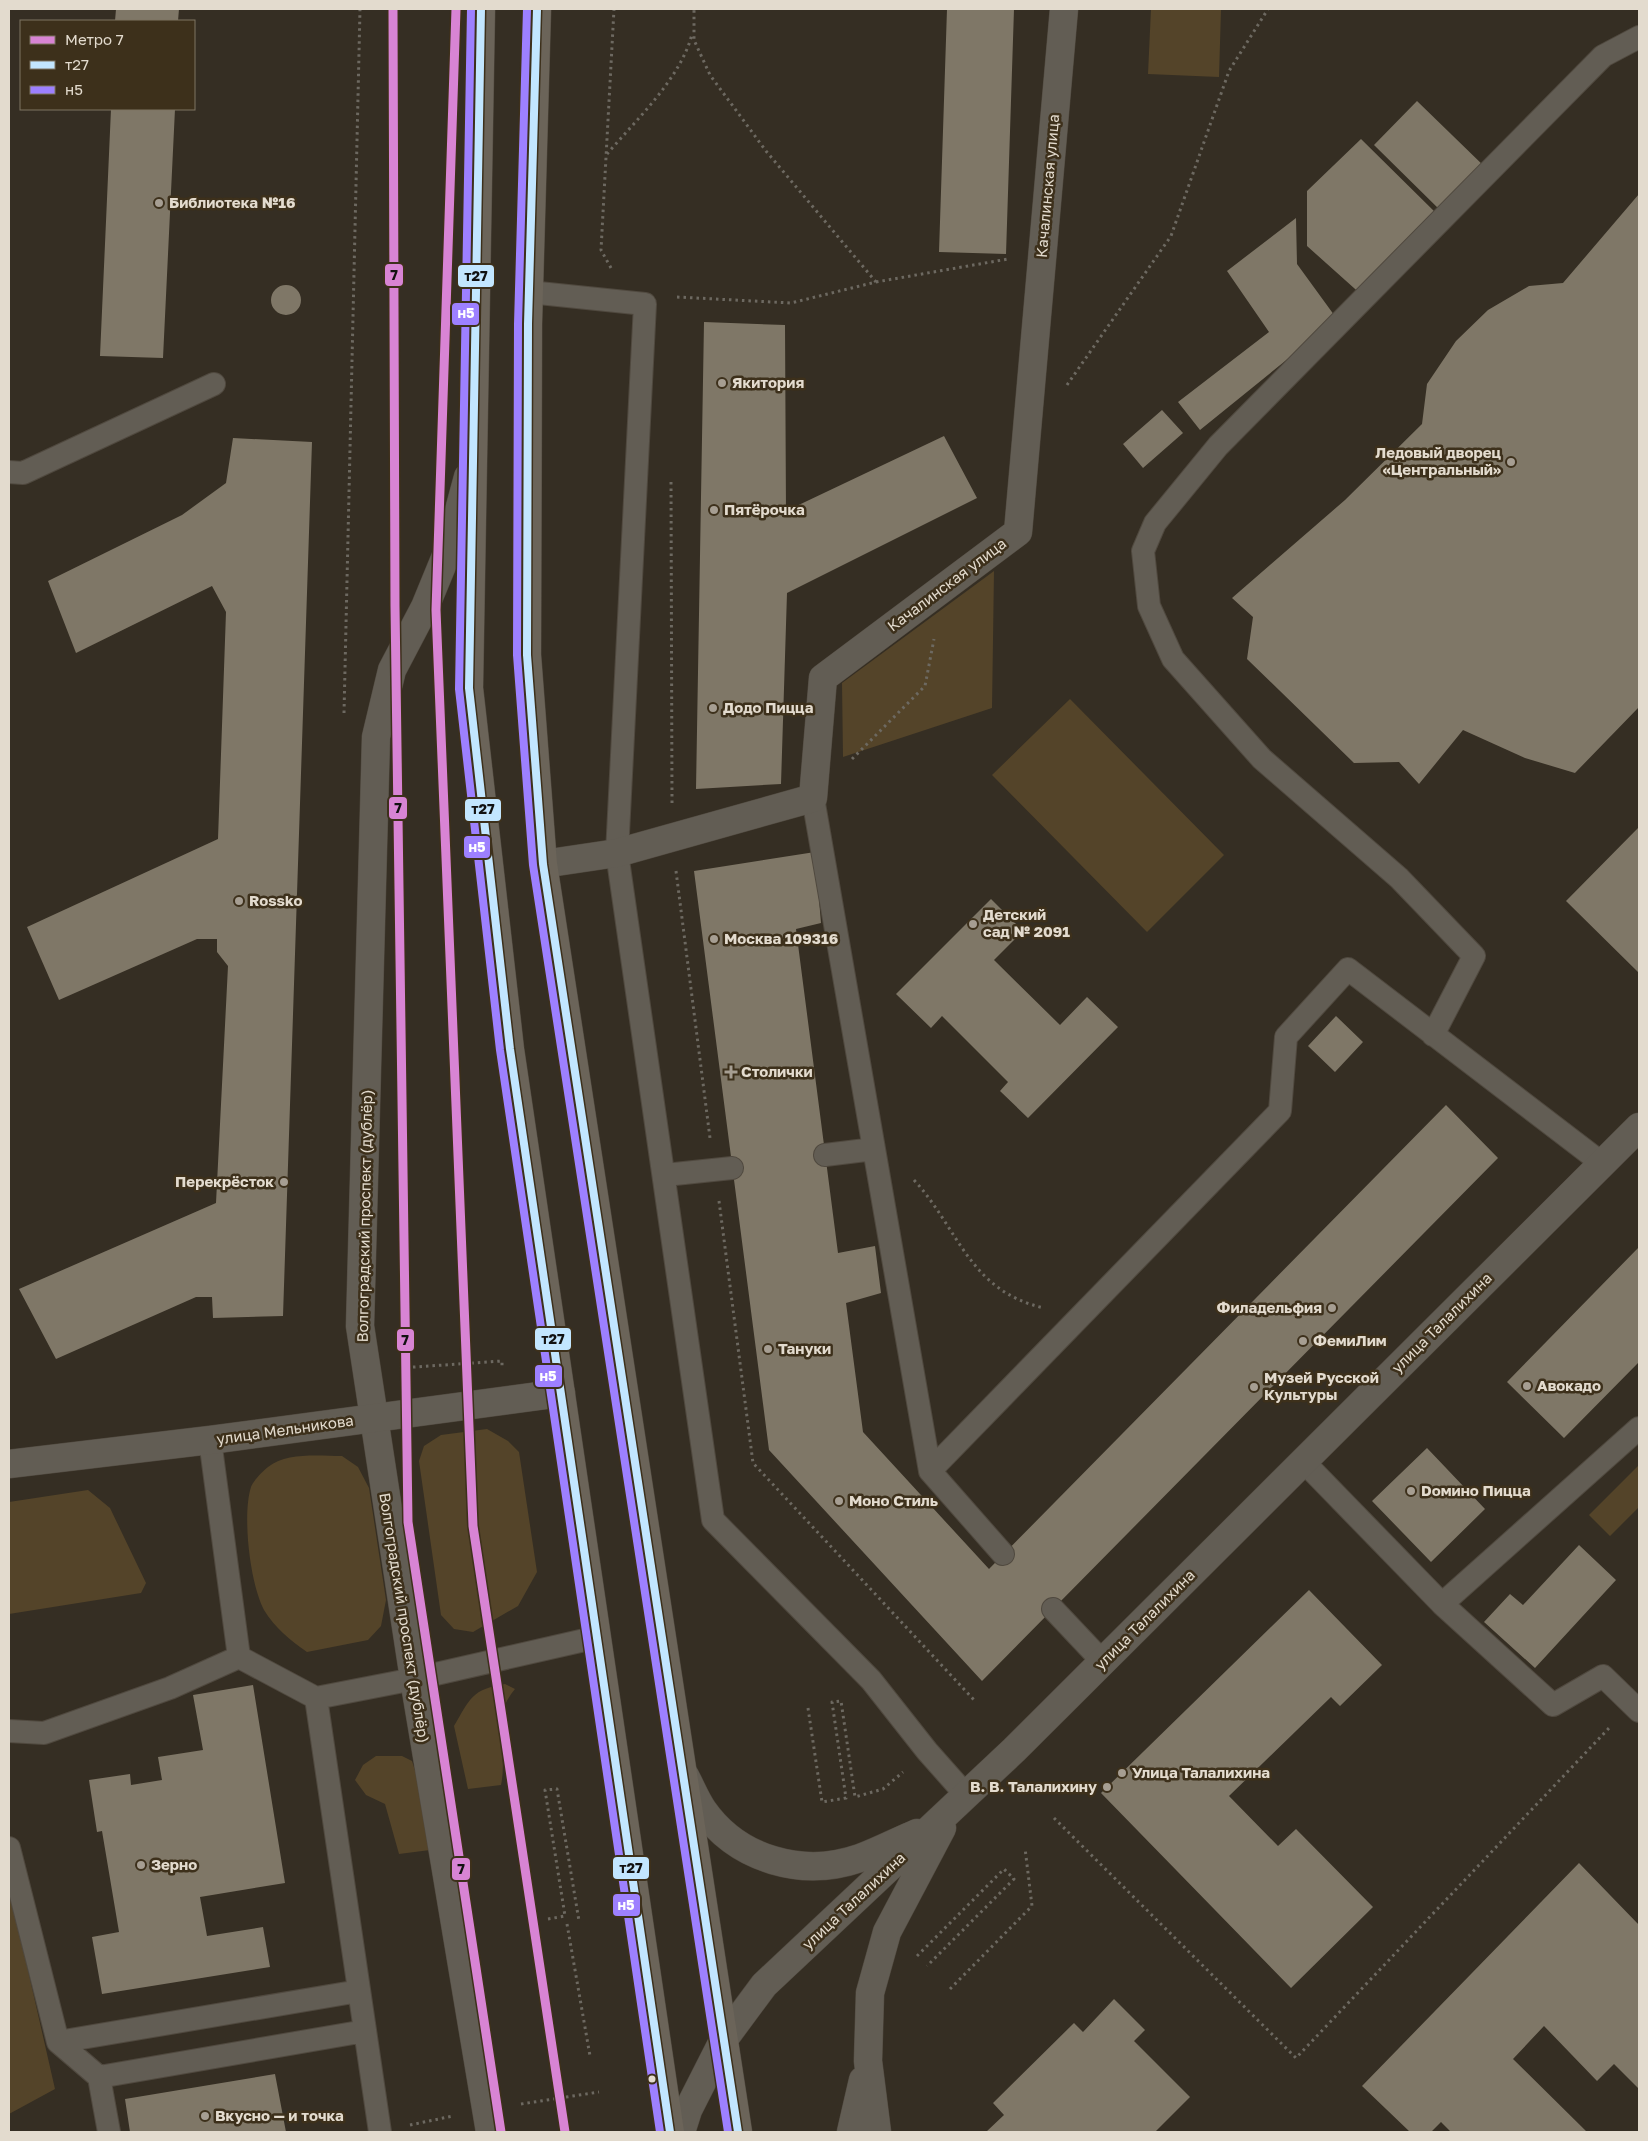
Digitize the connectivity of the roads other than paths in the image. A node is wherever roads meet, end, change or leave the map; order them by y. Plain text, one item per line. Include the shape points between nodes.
1 (481, 9) edge
2 (537, 9) edge
3 (1064, 9) edge
4 (1639, 37) edge
5 (529, 292) junction
6 (214, 384) dead end
7 (473, 458) junction
8 (9, 472) edge
9 (813, 798) junction
10 (617, 853) junction
11 (543, 864) junction
12 (1433, 1035) junction
13 (1639, 1127) edge
14 (874, 1149) junction
15 (825, 1156) dead end
16 (1603, 1164) junction
17 (723, 1169) road end
18 (665, 1175) junction
19 (561, 1393) junction
20 (372, 1418) junction
21 (1639, 1428) edge
22 (210, 1440) junction
23 (1303, 1461) junction
24 (9, 1464) edge
25 (930, 1471) junction
26 (1003, 1554) dead end
27 (1442, 1604) junction
28 (1054, 1609) dead end
29 (598, 1637) junction
30 (239, 1657) junction
31 (1103, 1662) junction
32 (414, 1679) junction
33 (316, 1698) junction
34 (1636, 1707) edge
35 (9, 1731) edge
36 (682, 1769) junction
37 (951, 1810) junction
38 (9, 1848) edge
39 (359, 1991) junction
40 (365, 2031) junction
41 (724, 2039) junction
42 (58, 2042) junction
43 (868, 2061) junction
44 (98, 2077) junction
45 (109, 2132) edge
46 (380, 2132) edge
47 (490, 2132) edge
48 (670, 2132) edge
49 (680, 2132) edge
50 (738, 2132) edge
51 (851, 2132) edge
52 (877, 2132) edge

1 - 7 main road
2 - 5 main road
3 - 9 street, Качалинская улица via 1018,532 823,678
4 - 12 lane via 1603,56 1218,446 1155,523 1143,551 1149,606 1173,659 1262,759 1399,878 1474,956
5 - 10 lane via 645,304
5 - 11 main road via 527,655
6 - 8 lane via 23,473
7 - 19 main road via 469,688 510,1049
7 - 20 street, Волгоградский проспект (дублёр) via 448,551 425,607 392,670 376,737 360,1326
9 - 10 street
9 - 14 lane
10 - 11 street
10 - 18 lane
11 - 36 main road
12 - 16 lane
12 - 25 lane via 1348,969 1286,1037 1280,1111
13 - 16 street, улица Талалихина
14 - 15 lane
14 - 25 lane
16 - 23 street, улица Талалихина
17 - 18 lane
18 - 37 lane via 712,1520 871,1680 927,1751
19 - 20 street, улица Мельникова
19 - 29 main road
20 - 22 street, улица Мельникова
20 - 32 street, Волгоградский проспект (дублёр)
21 - 27 lane
22 - 24 street, улица Мельникова
22 - 30 lane
23 - 27 lane
23 - 31 street, улица Талалихина
25 - 26 lane
27 - 34 lane via 1554,1705 1603,1676
28 - 31 lane
29 - 32 lane
29 - 48 main road
30 - 33 lane
30 - 35 lane via 170,1688 44,1733
31 - 37 street, улица Талалихина
32 - 33 lane
32 - 47 street, Волгоградский проспект (дублёр)
33 - 39 lane
36 - 37 street via 702,1810 727,1837 751,1853 781,1864 817,1866 859,1858
36 - 41 main road
37 - 41 street, улица Талалихина via 764,1985
37 - 43 street via 887,1932 870,1993
38 - 42 lane
39 - 40 lane
39 - 42 lane
40 - 44 lane
40 - 46 lane
41 - 49 street, улица Талалихина
41 - 50 main road
42 - 44 lane
43 - 51 street
43 - 52 street
44 - 45 lane

